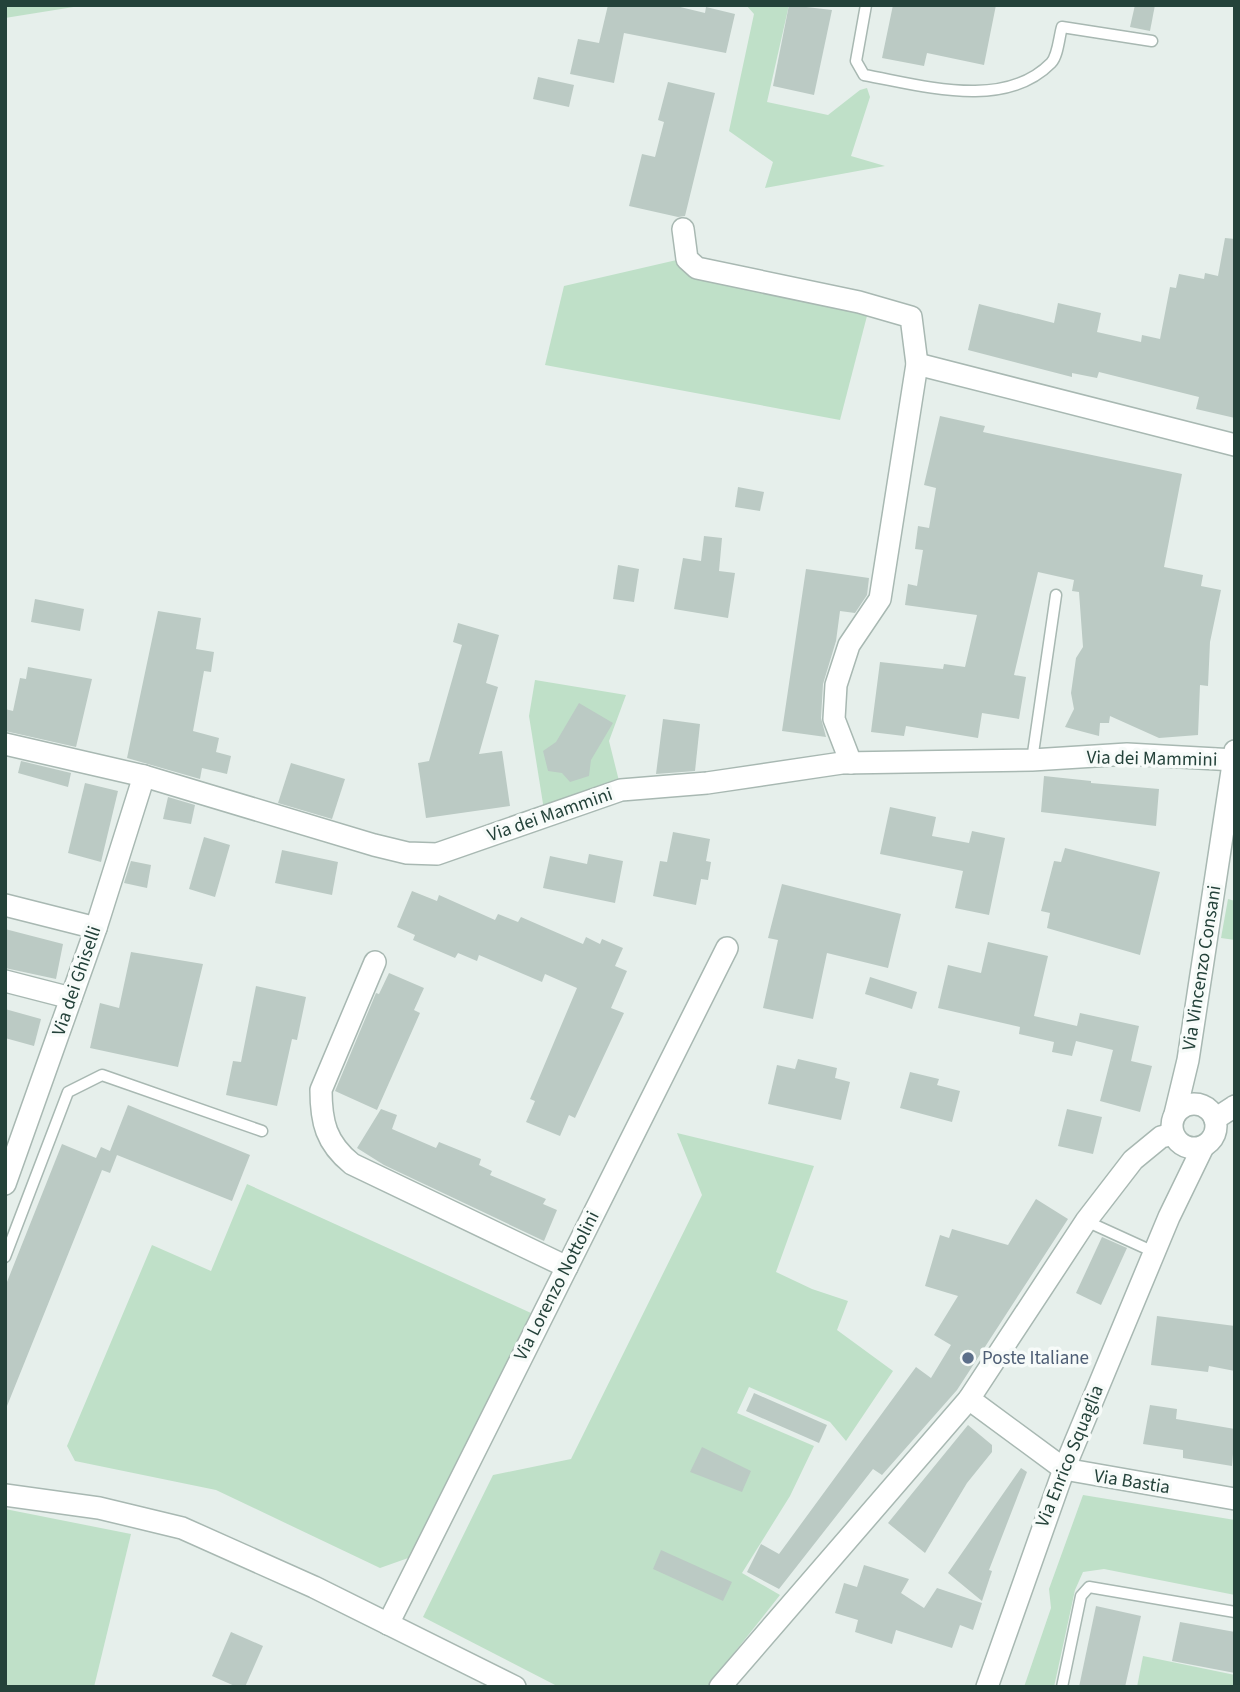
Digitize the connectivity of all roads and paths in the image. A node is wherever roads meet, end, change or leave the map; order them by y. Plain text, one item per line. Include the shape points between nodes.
1 (866, 5) edge
2 (1152, 41) dead end
3 (683, 229) dead end
4 (917, 364) junction
5 (1235, 445) edge
6 (1056, 595) dead end
7 (5, 744) edge
8 (1234, 757) edge
9 (1032, 760) junction
10 (851, 763) junction
11 (144, 776) junction
12 (5, 905) edge
13 (96, 928) junction
14 (727, 948) dead end
15 (375, 962) dead end
16 (5, 981) edge
17 (71, 998) junction
18 (1188, 1060) junction
19 (1235, 1106) edge
20 (1209, 1112) junction
21 (262, 1131) dead end
22 (1183, 1135) junction
23 (5, 1184) edge
24 (1086, 1221) junction
25 (1153, 1252) junction
26 (5, 1257) edge
27 (566, 1267) junction
28 (969, 1399) junction
29 (1065, 1469) junction
30 (5, 1495) edge
31 (1235, 1499) edge
32 (1235, 1612) edge
33 (388, 1623) junction
34 (515, 1687) edge
35 (720, 1687) edge
36 (987, 1687) edge
37 (1062, 1687) edge

1 - 2 lane via 856,61 864,75 960,92 1021,85 1053,62 1062,27
3 - 4 street via 687,260 697,268 911,317
4 - 5 street
4 - 10 street via 880,599 849,645 836,685 834,719
6 - 9 lane
7 - 11 street, Via dei Mammini
8 - 9 street, Via dei Mammini via 1127,754
8 - 18 street, Via Vincenzo Consani
9 - 10 street, Via dei Mammini
10 - 11 street, Via dei Mammini via 621,790 438,854 374,845
11 - 13 street, Via dei Ghiselli
12 - 13 street
13 - 17 street, Via dei Ghiselli
14 - 27 street, Via Lorenzo Nottolini
15 - 27 street via 321,1090 321,1113 335,1150 352,1164
16 - 17 street
17 - 23 street, Via dei Ghiselli
18 - 20 street, Via Vincenzo Consani
18 - 22 street, Via Vincenzo Consani
19 - 20 street
20 - 22 street via 1185,1106
20 - 22 street via 1212,1138
21 - 26 lane via 102,1076 68,1092
22 - 24 street via 1161,1137 1133,1160
22 - 25 street, Via Enrico Squaglia via 1180,1191
24 - 25 lane
24 - 28 street
25 - 29 street, Via Enrico Squaglia
27 - 33 street, Via Lorenzo Nottolini
28 - 29 street, Via Bastia
28 - 35 street
29 - 31 street, Via Bastia
29 - 36 street, Via Enrico Squaglia
30 - 33 street via 99,1508 182,1528
32 - 37 lane via 1089,1587 1081,1596
33 - 34 street

